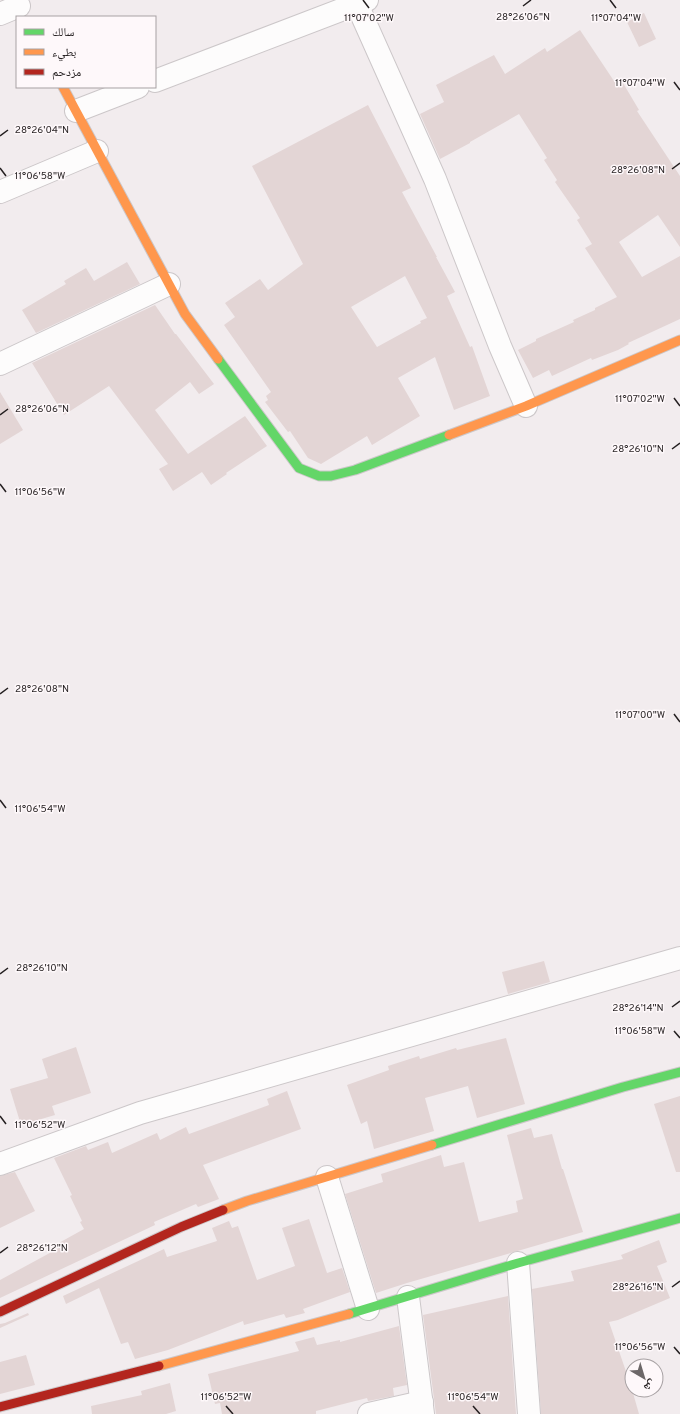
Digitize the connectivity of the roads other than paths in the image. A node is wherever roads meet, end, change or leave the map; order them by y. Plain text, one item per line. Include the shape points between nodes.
1 (359, 1) edge
2 (156, 81) edge
3 (64, 88) edge
4 (135, 88) edge
5 (76, 111) junction
6 (97, 151) junction
7 (0, 192) edge
8 (169, 284) junction
9 (680, 340) edge
10 (0, 364) edge
11 (526, 406) junction
12 (680, 958) edge
13 (680, 1072) edge
14 (0, 1164) edge
15 (327, 1177) junction
16 (680, 1218) edge
17 (518, 1263) junction
18 (408, 1297) junction
19 (368, 1309) junction
20 (0, 1312) edge
21 (0, 1407) edge
22 (423, 1408) edge
23 (370, 1414) edge
24 (529, 1414) edge

1 - 2 street
1 - 11 street via 435,179
3 - 5 street
4 - 5 street
5 - 6 street
6 - 7 street
6 - 8 street
8 - 10 street
8 - 11 street via 186,314 299,468 320,476 355,470
9 - 11 street
12 - 14 street via 140,1113
13 - 15 street
15 - 19 street
15 - 20 street via 246,1201 181,1227
16 - 17 street
17 - 18 street
17 - 24 street
18 - 19 street
18 - 22 street
19 - 21 street
22 - 23 street

